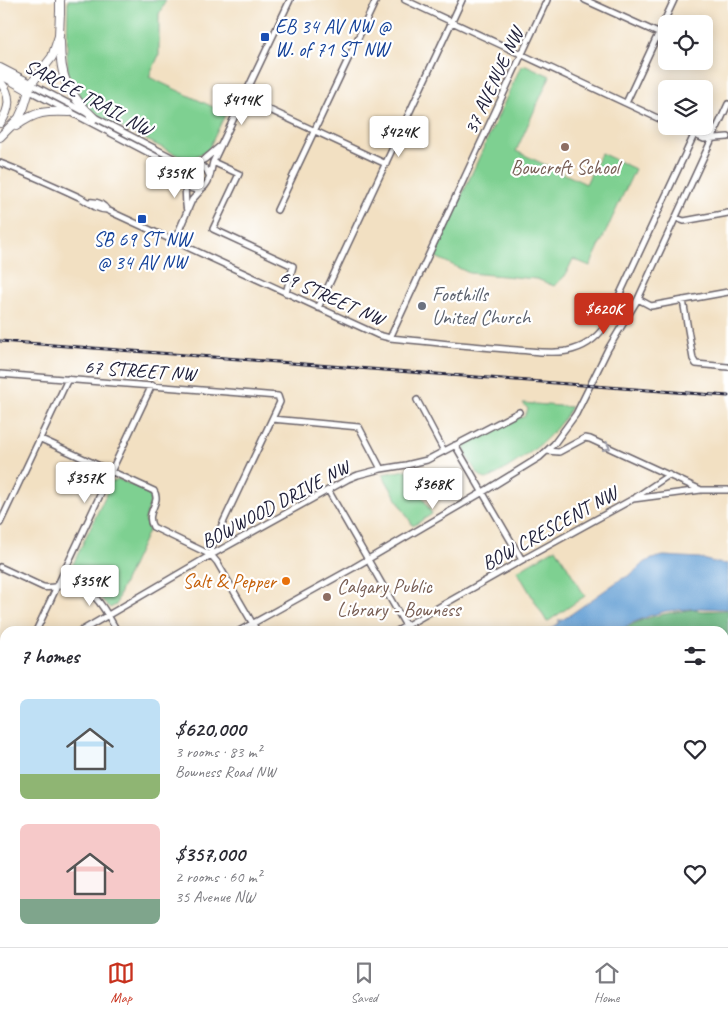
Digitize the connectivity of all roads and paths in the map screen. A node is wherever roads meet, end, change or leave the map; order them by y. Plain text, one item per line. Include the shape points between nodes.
1 (60, 0) edge
2 (290, 0) edge
3 (376, 0) edge
4 (405, 0) edge
5 (462, 0) edge
6 (547, 0) edge
7 (585, 0) edge
8 (674, 0) edge
9 (60, 11) junction
10 (667, 15) edge
11 (452, 22) junction
12 (658, 33) joint
13 (522, 55) junction
14 (0, 68) edge
15 (0, 74) edge
16 (0, 82) edge
17 (29, 87) junction
18 (244, 98) junction
19 (626, 103) junction
20 (728, 104) edge
21 (70, 112) junction
22 (94, 118) junction
23 (658, 118) edge
24 (0, 123) edge
25 (315, 131) junction
26 (694, 135) joint
27 (0, 137) edge
28 (728, 137) edge
29 (712, 138) junction
30 (221, 145) junction
31 (214, 162) junction
32 (0, 163) edge
33 (194, 164) junction
34 (386, 164) junction
35 (209, 177) junction
36 (183, 179) junction
37 (204, 188) junction
38 (276, 210) dead end
39 (187, 211) junction
40 (728, 213) edge
41 (676, 218) junction
42 (174, 242) junction
43 (728, 292) edge
44 (286, 293) junction
45 (638, 299) junction
46 (683, 300) junction
47 (318, 308) junction
48 (390, 338) junction
49 (728, 368) edge
50 (0, 374) edge
51 (68, 379) junction
52 (152, 385) junction
53 (417, 400) dead end
54 (519, 412) dead end
55 (272, 419) junction
56 (41, 439) junction
57 (455, 445) junction
58 (444, 451) junction
59 (547, 451) junction
60 (381, 469) junction
61 (111, 471) junction
62 (669, 475) junction
63 (328, 490) junction
64 (701, 490) junction
65 (728, 490) edge
66 (482, 492) junction
67 (633, 499) junction
68 (0, 524) edge
69 (211, 555) junction
70 (368, 559) junction
71 (522, 560) junction
72 (0, 566) edge
73 (57, 587) junction
74 (108, 616) junction
75 (252, 624) junction
76 (38, 626) edge
77 (90, 626) edge
78 (114, 626) edge
79 (248, 626) edge
80 (406, 626) joint

1 - 9 highway
2 - 18 street
3 - 25 street
4 - 11 street
5 - 11 street
6 - 13 street, 37 AVENUE NW
7 - 12 street
8 - 10 street
9 - 17 highway via 55,50
9 - 22 highway via 60,61 64,80 75,99
11 - 13 street
11 - 34 street
12 - 19 street
13 - 19 street
13 - 48 street, 37 AVENUE NW
14 - 17 highway, SARCEE TRAIL NW
15 - 17 highway, SARCEE TRAIL NW
16 - 24 highway via 7,92 8,105
17 - 21 street, SARCEE TRAIL NW
17 - 22 street, SARCEE TRAIL NW
17 - 27 highway via 19,118
18 - 25 street
18 - 30 street
19 - 23 street
20 - 29 street
21 - 27 highway via 39,112
21 - 36 street, SARCEE TRAIL NW via 172,165
22 - 33 street, SARCEE TRAIL NW via 174,159
25 - 34 street
25 - 38 street
26 - 29 street
26 - 48 street, 69 STREET NW via 608,321 589,342 558,352
28 - 29 street
29 - 41 street
30 - 31 street
30 - 33 street
31 - 35 street
31 - 44 street via 239,174 213,230 293,266
32 - 42 street, 69 STREET NW
33 - 35 street via 207,169
33 - 36 street via 185,169
34 - 47 street
35 - 37 street
36 - 37 street via 192,190
36 - 39 street
37 - 39 street via 195,195
39 - 42 street
40 - 41 street via 684,221
41 - 45 street
42 - 44 street, 69 STREET NW
43 - 46 street
44 - 47 street, 69 STREET NW
45 - 46 street via 651,306
45 - 59 street via 608,349 576,414
46 - 49 street via 696,364
47 - 48 street, 69 STREET NW
50 - 51 street, 67 STREET NW
51 - 52 street, 67 STREET NW
51 - 56 street
52 - 55 street, 67 STREET NW via 278,396 280,402
52 - 61 street
53 - 58 street
54 - 57 street, BOWWOOD DRIVE NW
55 - 60 street via 359,428
55 - 69 street via 212,546
56 - 61 street
56 - 68 street
57 - 58 street, BOWWOOD DRIVE NW
57 - 66 street
58 - 60 street, BOWWOOD DRIVE NW via 427,460
59 -> 62 street via 559,452 585,438
59 - 66 street
60 - 63 street, BOWWOOD DRIVE NW via 358,475
61 - 69 street via 156,492 157,499 150,516 153,527
61 - 73 street
62 - 64 street
62 - 67 street
63 - 69 street, BOWWOOD DRIVE NW
63 - 70 street
64 - 65 street, BOW CRESCENT NW
64 - 67 street, BOW CRESCENT NW
66 - 70 street
66 - 71 street
67 - 71 street, BOW CRESCENT NW
69 - 74 street, BOWWOOD DRIVE NW
69 - 75 street
70 - 75 street
70 - 80 street
71 - 80 street, BOW CRESCENT NW
72 - 73 street via 43,587
73 - 74 street via 67,585 87,590
73 - 76 street
74 - 77 street, BOWWOOD DRIVE NW
74 - 78 street
75 - 79 street

